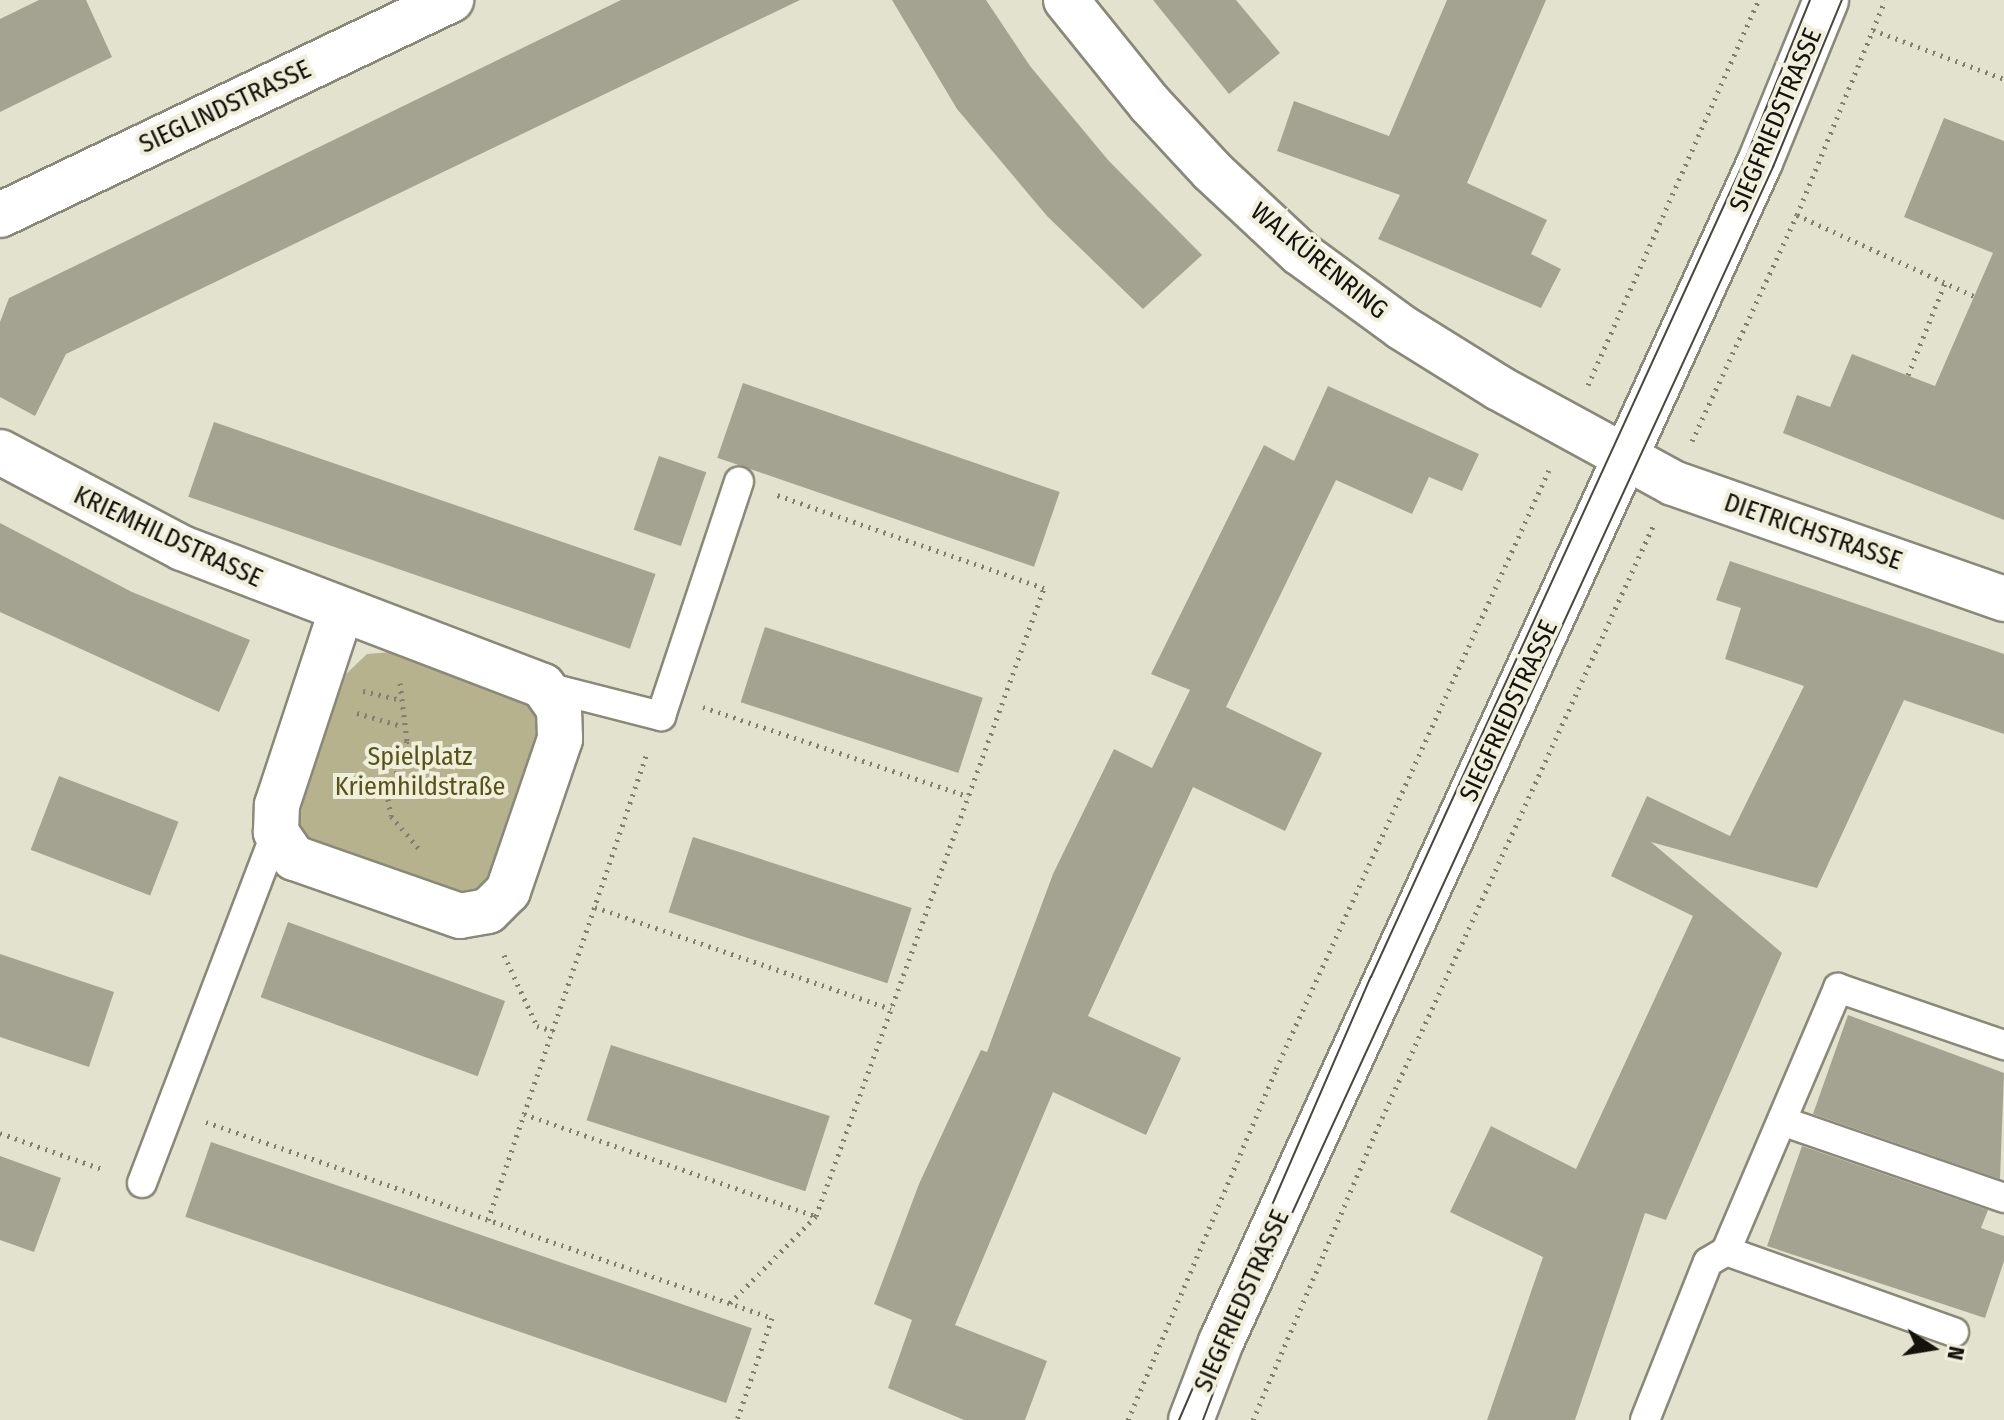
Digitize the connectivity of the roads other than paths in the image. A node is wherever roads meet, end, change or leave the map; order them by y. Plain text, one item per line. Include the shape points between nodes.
1 (451, 0) edge
2 (1066, 0) edge
3 (1826, 0) edge
4 (0, 215) edge
5 (0, 452) edge
6 (1625, 458) junction
7 (739, 482) road end
8 (2004, 599) edge
9 (341, 612) junction
10 (543, 686) junction
11 (276, 832) junction
12 (2004, 1045) edge
13 (1782, 1121) junction
14 (142, 1183) road end
15 (2004, 1198) edge
16 (1726, 1251) junction
17 (1954, 1332) dead end
18 (1191, 1420) edge
19 (1645, 1420) edge

1 - 4 street, SIEGLINDSTRASSE
2 - 6 street, WALKÜRENRING via 1150,104 1300,253 1401,327
3 - 6 street, SIEGFRIEDSTRASSE via 1760,162
5 - 9 street, KRIEMHILDSTRASSE via 182,548
6 - 8 street, DIETRICHSTRASSE via 1673,483
6 - 18 street, SIEGFRIEDSTRASSE via 1227,1328
7 - 10 lane via 664,706
9 - 10 street, KRIEMHILDSTRASSE
9 - 11 street via 277,805
10 - 11 street via 559,709 560,739 508,891 488,911 460,916 294,858
11 - 14 lane
12 - 13 lane via 1838,988
13 - 15 lane
13 - 16 lane
16 - 17 lane
16 - 19 lane via 1708,1262

